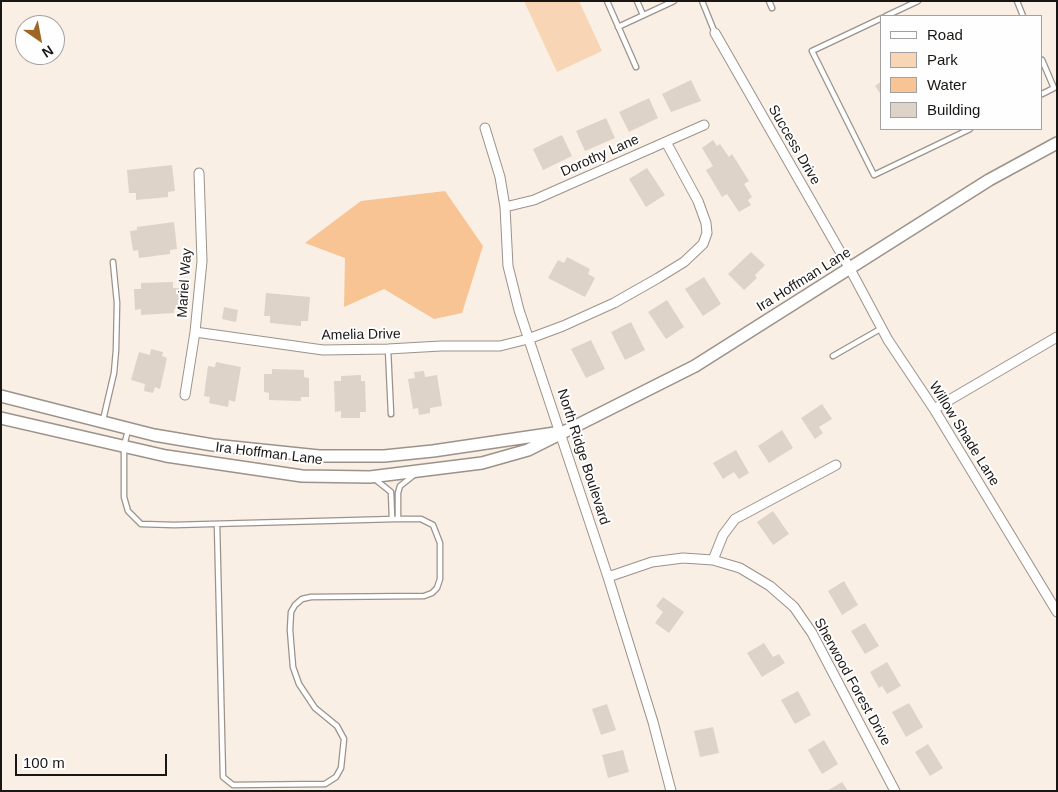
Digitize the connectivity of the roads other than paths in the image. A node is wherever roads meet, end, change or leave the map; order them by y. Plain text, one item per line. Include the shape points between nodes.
1 (607, 1) edge
2 (637, 1) edge
3 (702, 1) edge
4 (768, 1) edge
5 (918, 1) edge
6 (1017, 1) edge
7 (670, 2) edge
8 (772, 8) dead end
9 (888, 15) edge
10 (1023, 15) edge
11 (643, 16) junction
12 (880, 19) edge
13 (618, 27) junction
14 (715, 33) joint
15 (1043, 62) edge
16 (636, 66) dead end
17 (1043, 94) edge
18 (704, 125) dead end
19 (485, 128) dead end
20 (968, 130) edge
21 (666, 142) junction
22 (1057, 143) edge
23 (199, 172) dead end
24 (505, 206) junction
25 (113, 262) dead end
26 (850, 269) junction
27 (882, 328) junction
28 (195, 332) junction
29 (1057, 337) edge
30 (528, 339) junction
31 (388, 349) junction
32 (833, 356) dead end
33 (1, 396) edge
34 (185, 396) dead end
35 (934, 409) junction
36 (391, 414) dead end
37 (1, 418) edge
38 (102, 424) junction
39 (128, 430) junction
40 (562, 432) junction
41 (124, 446) junction
42 (836, 465) dead end
43 (420, 470) junction
44 (370, 477) junction
45 (392, 519) junction
46 (398, 519) junction
47 (217, 524) junction
48 (713, 560) junction
49 (608, 577) junction
50 (1057, 612) edge
51 (671, 791) edge
52 (895, 791) edge

1 - 13 lane
2 - 11 lane
3 - 14 lane
4 - 8 lane
5 - 9 lane
6 - 10 lane
7 - 11 lane
11 - 13 lane
12 - 20 lane via 812,51 874,175
13 - 16 lane
14 - 26 street, Success Drive
15 - 17 lane via 1054,88
18 - 21 street, Dorothy Lane
19 - 24 street, North Ridge Boulevard
21 - 24 street, Dorothy Lane via 534,200
21 - 30 street, Amelia Drive via 698,201 706,223 703,244 684,262 614,303
22 - 26 main road, Ira Hoffman Lane via 1002,172
23 - 28 street, Mariel Way via 202,261
24 - 30 street, North Ridge Boulevard via 508,266
25 - 38 lane via 117,304 116,350
26 - 27 street, Willow Shade Lane
26 - 40 main road, Ira Hoffman Lane via 695,366
27 - 32 lane
27 - 35 street, Willow Shade Lane
28 - 31 street, Amelia Drive via 323,350
28 - 34 street, Mariel Way
29 - 35 street
30 - 31 street, Amelia Drive via 500,346
30 - 40 street, North Ridge Boulevard
31 - 36 lane
33 - 38 main road, Ira Hoffman Lane
35 - 50 street, Willow Shade Lane
37 - 41 main road, Ira Hoffman Lane
38 - 39 main road, Ira Hoffman Lane
39 - 40 main road, Ira Hoffman Lane via 213,445 319,456 384,456
39 - 41 lane
40 - 43 main road, Ira Hoffman Lane via 528,450 482,463
40 - 49 street, North Ridge Boulevard
41 - 44 main road, Ira Hoffman Lane via 166,456 302,476
41 - 47 lane via 124,497 134,519 151,526
42 - 48 street via 735,519 723,535
43 - 44 main road, Ira Hoffman Lane
43 - 46 lane via 400,486 396,502
44 - 45 lane via 390,492
45 - 46 lane
45 - 47 lane
46 - 47 lane via 427,521 438,534 440,579 432,593 418,596 311,597 302,599 291,612 293,667 299,684 305,696 337,726 344,739 341,768 336,777 325,784 233,785 223,776
48 - 49 street, Sherwood Forest Drive via 682,558 652,562
48 - 52 street, Sherwood Forest Drive via 740,568 770,586 794,607 812,633
49 - 51 street, North Ridge Boulevard

